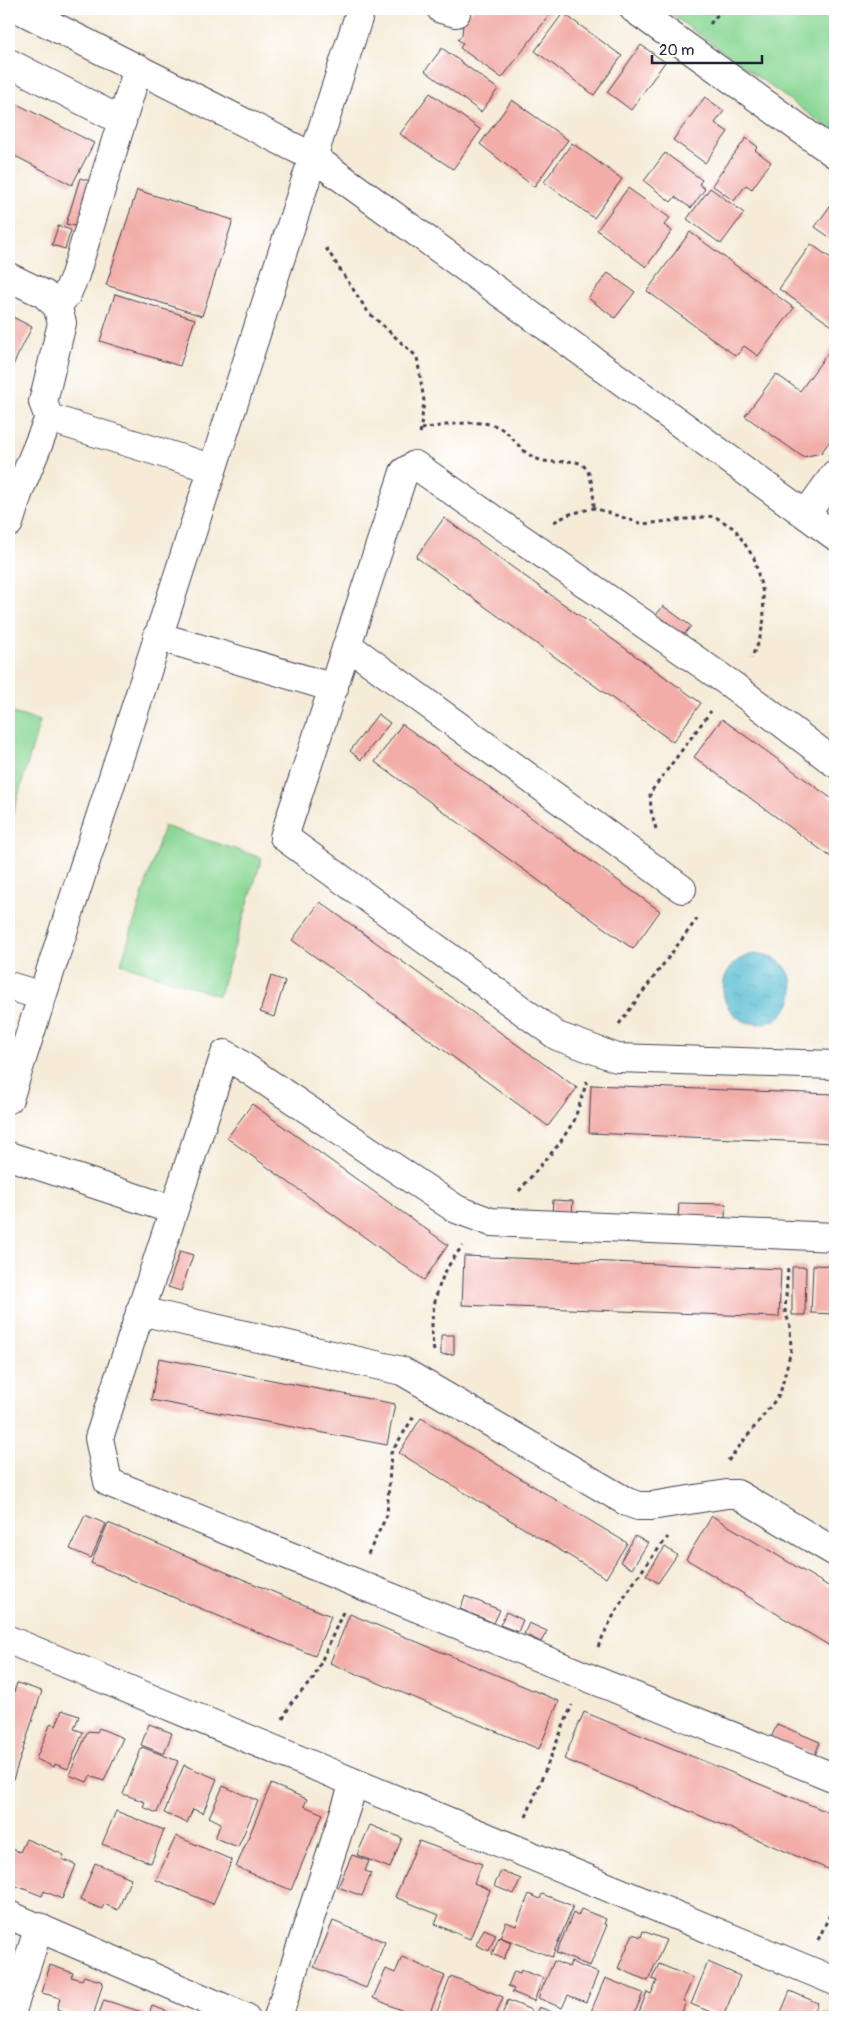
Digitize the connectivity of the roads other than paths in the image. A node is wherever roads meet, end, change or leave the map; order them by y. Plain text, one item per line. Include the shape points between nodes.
1 (19, 9) edge
2 (361, 9) edge
3 (634, 9) edge
4 (9, 63) edge
5 (138, 68) junction
6 (122, 121) junction
7 (835, 154) edge
8 (313, 157) junction
9 (9, 277) edge
10 (57, 306) junction
11 (49, 418) junction
12 (211, 468) junction
13 (835, 474) edge
14 (14, 489) edge
15 (806, 514) junction
16 (9, 523) edge
17 (835, 536) edge
18 (157, 636) junction
19 (348, 645) junction
20 (334, 688) junction
21 (835, 763) edge
22 (682, 889) dead end
23 (9, 986) edge
24 (42, 996) junction
25 (835, 1065) edge
26 (9, 1099) edge
27 (9, 1156) edge
28 (173, 1210) junction
29 (835, 1237) edge
30 (140, 1312) junction
31 (835, 1552) edge
32 (9, 1640) edge
33 (835, 1778) edge
34 (354, 1782) junction
35 (9, 1914) edge
36 (39, 1927) junction
37 (835, 1981) edge
38 (10, 2017) edge
39 (245, 2017) edge
40 (278, 2017) edge

1 - 5 street
2 - 8 street
3 - 7 street
4 - 6 street
5 - 6 street
5 - 8 street
6 - 10 street via 68,294
8 - 12 street
8 - 15 street
9 - 10 street via 44,294
10 - 11 street via 62,323 43,402
11 - 12 street
11 - 14 street
12 - 18 street
13 - 15 street
14 - 16 street
15 - 17 street
18 - 20 street
18 - 24 street
19 - 20 street
19 - 21 street via 404,472 415,465 732,685
19 - 22 street
20 - 25 street via 284,837 557,1036 617,1058
23 - 24 street
24 - 26 street
27 - 28 street
28 - 29 street via 225,1054 456,1209 494,1222
28 - 30 street
30 - 31 street via 402,1371 627,1502 651,1506 737,1494
30 - 33 street via 99,1438 108,1482
32 - 34 street
34 - 37 street
34 - 40 street
35 - 36 street
36 - 38 street
36 - 39 street

